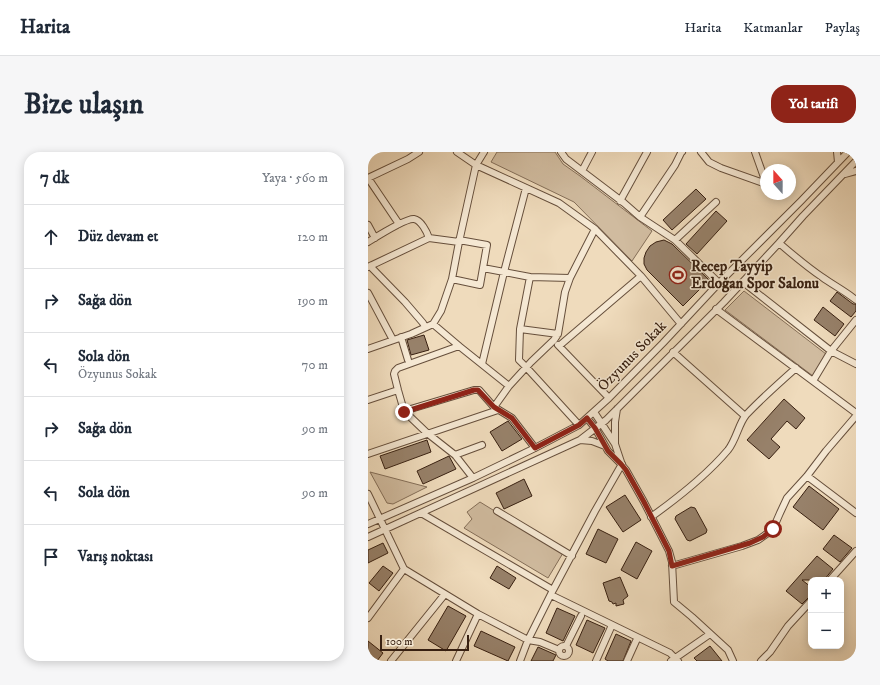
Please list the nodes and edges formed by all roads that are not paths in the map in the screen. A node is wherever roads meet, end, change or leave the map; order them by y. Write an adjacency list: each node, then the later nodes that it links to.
1 (419, 152): 19 (street)
2 (457, 152): 14 (street, Özyunus Sokak)
3 (484, 152): 14 (street)
4 (561, 152): 16 (street)
5 (592, 152): 16 (street)
6 (647, 152): 22 (street)
7 (681, 152): 24 (street)
8 (701, 152): 20 (street)
9 (755, 152): 15 (street)
10 (837, 152): 13 (street)
11 (848, 152): 13 (street)
12 (856, 161): 18 (street)
13 (838, 162): 42 (street)
14 (476, 165): 21 (street, Özyunus Sokak); 31 (street)
15 (760, 166)
16 (582, 171): 22 (street)
17 (856, 171): 18 (street)
18 (843, 174): 33 (street)
19 (368, 178): 25 (street)
20 (760, 181)
21 (526, 188): 27 (street, Özyunus Sokak); 36 (street)
22 (620, 201): 24 (street)
23 (716, 202): 30 (street)
24 (640, 218): 30 (street)
25 (399, 224): 28 (street); 29 (street)
26 (368, 225): 28 (street)
27 (595, 229): 38 (street, Özyunus Sokak); 39 (street)
28 (375, 238): 32 (street)
29 (429, 238): 31 (street); 34 (street)
30 (675, 240): 42 (street)
31 (459, 241): 35 (street); 40 (street)
32 (368, 242)
33 (779, 243): 41 (street); 44 (street)
34 (369, 267): 49 (street)
35 (483, 268): 36 (street); 40 (street)
36 (504, 272): 37 (street); 61 (street)
37 (530, 276): 39 (street); 50 (street)
38 (642, 276): 48 (street, Özyunus Sokak); 56 (street)
39 (570, 278): 51 (street)
40 (452, 279): 47 (street)
41 (743, 282): 45 (street); 58 (street)
42 (719, 283): 48 (street)
43 (368, 293): 53 (street)
44 (856, 300)
45 (716, 310): 59 (street); 64 (street)
46 (856, 320): 58 (street)
47 (433, 324): 49 (street); 55 (street)
48 (681, 324): 68 (street, Özyunus Sokak)
49 (425, 327): 52 (street)
50 (520, 329): 51 (street); 63 (street)
51 (558, 334): 54 (street)
52 (401, 337): 53 (street); 60 (street)
53 (393, 340): 57 (street)
54 (554, 340): 56 (street); 63 (street)
55 (459, 346): 61 (street); 67 (street)
56 (559, 346): 68 (street)
57 (368, 349)
58 (831, 351): 62 (street); 65 (street)
59 (673, 352): 71 (street); 75 (street)
60 (408, 360)
61 (482, 364): 66 (street)
62 (856, 364)
63 (526, 367): 66 (street); 79 (street)
64 (796, 368): 65 (street); 75 (street)
65 (813, 381): 74 (street)
66 (509, 386): 70 (street)
67 (398, 390): 69 (street); 72 (street)
68 (609, 398): 73 (street, Özyunus Sokak)
69 (368, 400)
70 (496, 408): 72 (street); 81 (street); 86 (street)
71 (617, 409): 78 (street); 83 (street)
72 (404, 412): 81 (street)
73 (594, 412): 77 (street, Özyunus Sokak); 78 (street)
74 (856, 413)
75 (745, 416): 96 (street)
76 (856, 416): 90 (street)
77 (587, 418): 79 (street, Özyunus Sokak); 80 (street)
78 (601, 423): 80 (street); 83 (street)
79 (579, 425): 86 (street, Özyunus Sokak)
80 (595, 428): 82 (street); 85 (street)
81 (427, 434): 87 (street); 88 (street)
82 (580, 440): 85 (street); 94 (street)
83 (616, 444): 89 (street)
84 (482, 445): 88 (street)
85 (605, 446): 89 (street)
86 (535, 448): 91 (street, Özyunus Sokak)
87 (368, 454)
88 (455, 455): 91 (street)
89 (621, 464): 96 (street); 102 (street)
90 (807, 476): 95 (street); 103 (street)
91 (473, 478): 97 (street, Özyunus Sokak)
92 (368, 494): 97 (street)
93 (496, 511): 102 (street)
94 (421, 513): 99 (street); 106 (street)
95 (856, 513)
96 (652, 517): 103 (street)
97 (380, 518): 98 (street, Özyunus Sokak); 99 (street)
98 (368, 524)
99 (386, 529): 100 (street); 104 (street)
100 (368, 537)
101 (856, 551): 105 (street)
102 (572, 556): 106 (street)
103 (672, 566): 113 (street)
104 (404, 569): 107 (street); 111 (street)
105 (833, 577)
106 (552, 593): 112 (street); 114 (street)
107 (444, 594): 109 (street); 118 (street)
108 (808, 604): 124 (street)
109 (478, 614): 114 (street); 119 (street)
110 (581, 616): 116 (street)
111 (368, 618)
112 (612, 625): 117 (street); 121 (street)
113 (710, 634): 117 (street); 123 (street)
114 (528, 640): 116 (street); 120 (street)
115 (636, 641): 122 (street)
116 (560, 655)
117 (675, 660)
118 (391, 661)
119 (456, 661)
120 (520, 661)
121 (596, 661)
122 (627, 661)
123 (733, 661)
124 (761, 661)

